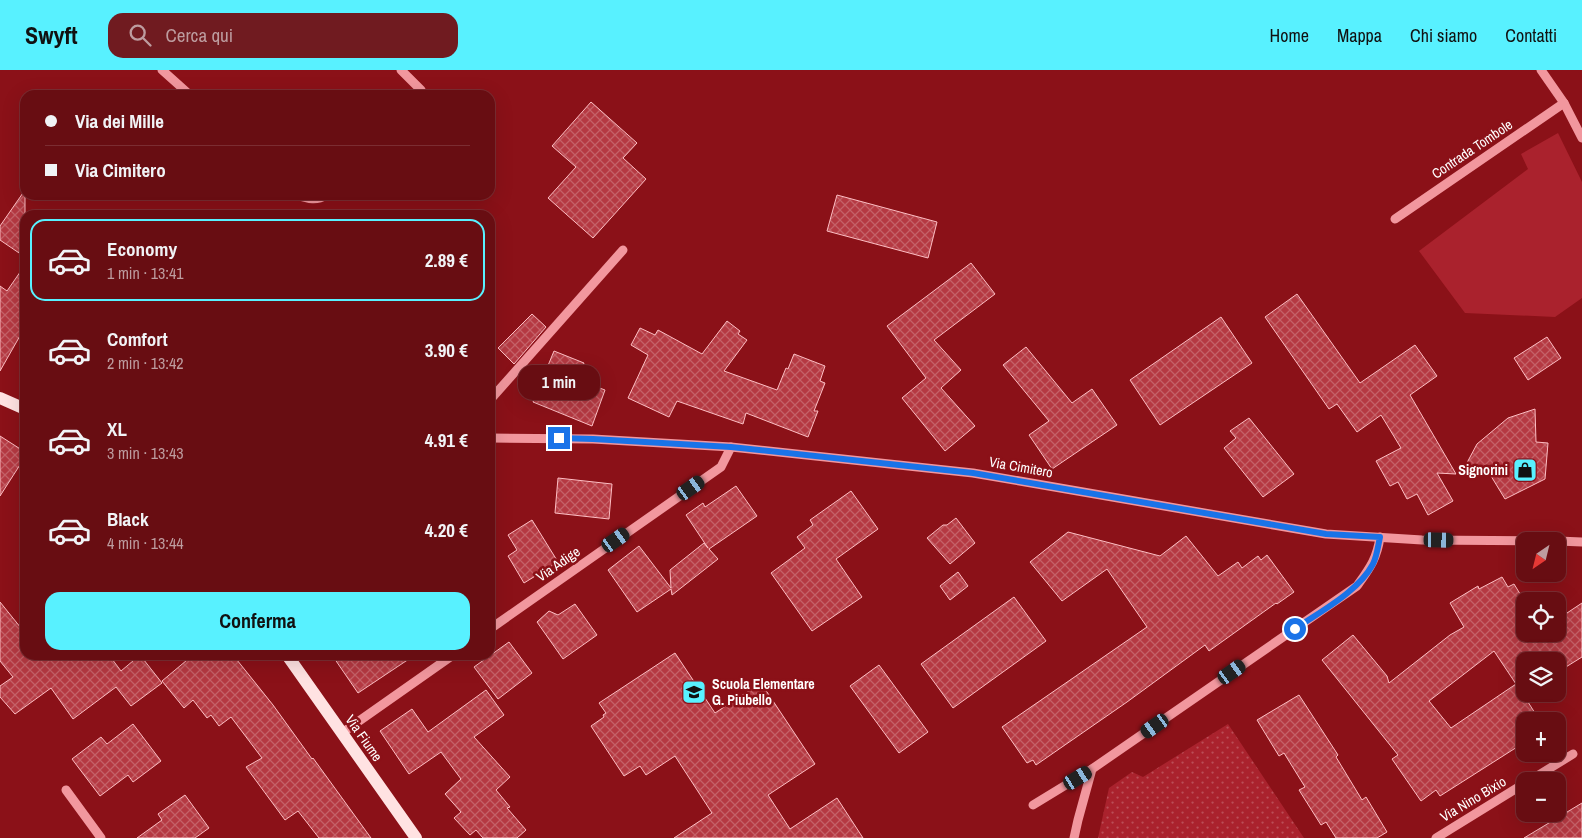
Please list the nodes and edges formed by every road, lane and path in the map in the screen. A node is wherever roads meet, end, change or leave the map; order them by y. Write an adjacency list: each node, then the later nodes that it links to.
1 (162, 70): 4 (street)
2 (400, 70): 5 (street)
3 (1541, 70): 6 (street)
4 (184, 90)
5 (421, 90)
6 (1564, 103): 7 (street); 8 (street, Contrada Tombole)
7 (1582, 138)
8 (1395, 219)
9 (623, 250): 10 (street)
10 (495, 394)
11 (0, 398): 12 (main road)
12 (20, 407)
13 (495, 438): 14 (street, Via Cimitero)
14 (731, 447): 15 (street, Via Cimitero); 19 (street, Via Adige)
15 (1380, 537): 16 (street, Via Cimitero); 24 (street)
16 (1516, 541)
17 (1566, 541): 18 (street)
18 (1582, 542)
19 (495, 625)
20 (290, 660): 22 (main road, Via Fiume)
21 (446, 660): 22 (street)
22 (342, 734): 30 (main road, Via Fiume)
23 (1573, 754): 25 (street, Via Nino Bixio)
24 (1092, 769): 28 (street); 31 (street)
25 (1543, 772)
26 (1516, 789): 32 (street, Via Nino Bixio)
27 (66, 790): 29 (street)
28 (1033, 805)
29 (101, 838)
30 (416, 838)
31 (1074, 838)
32 (1436, 838)

